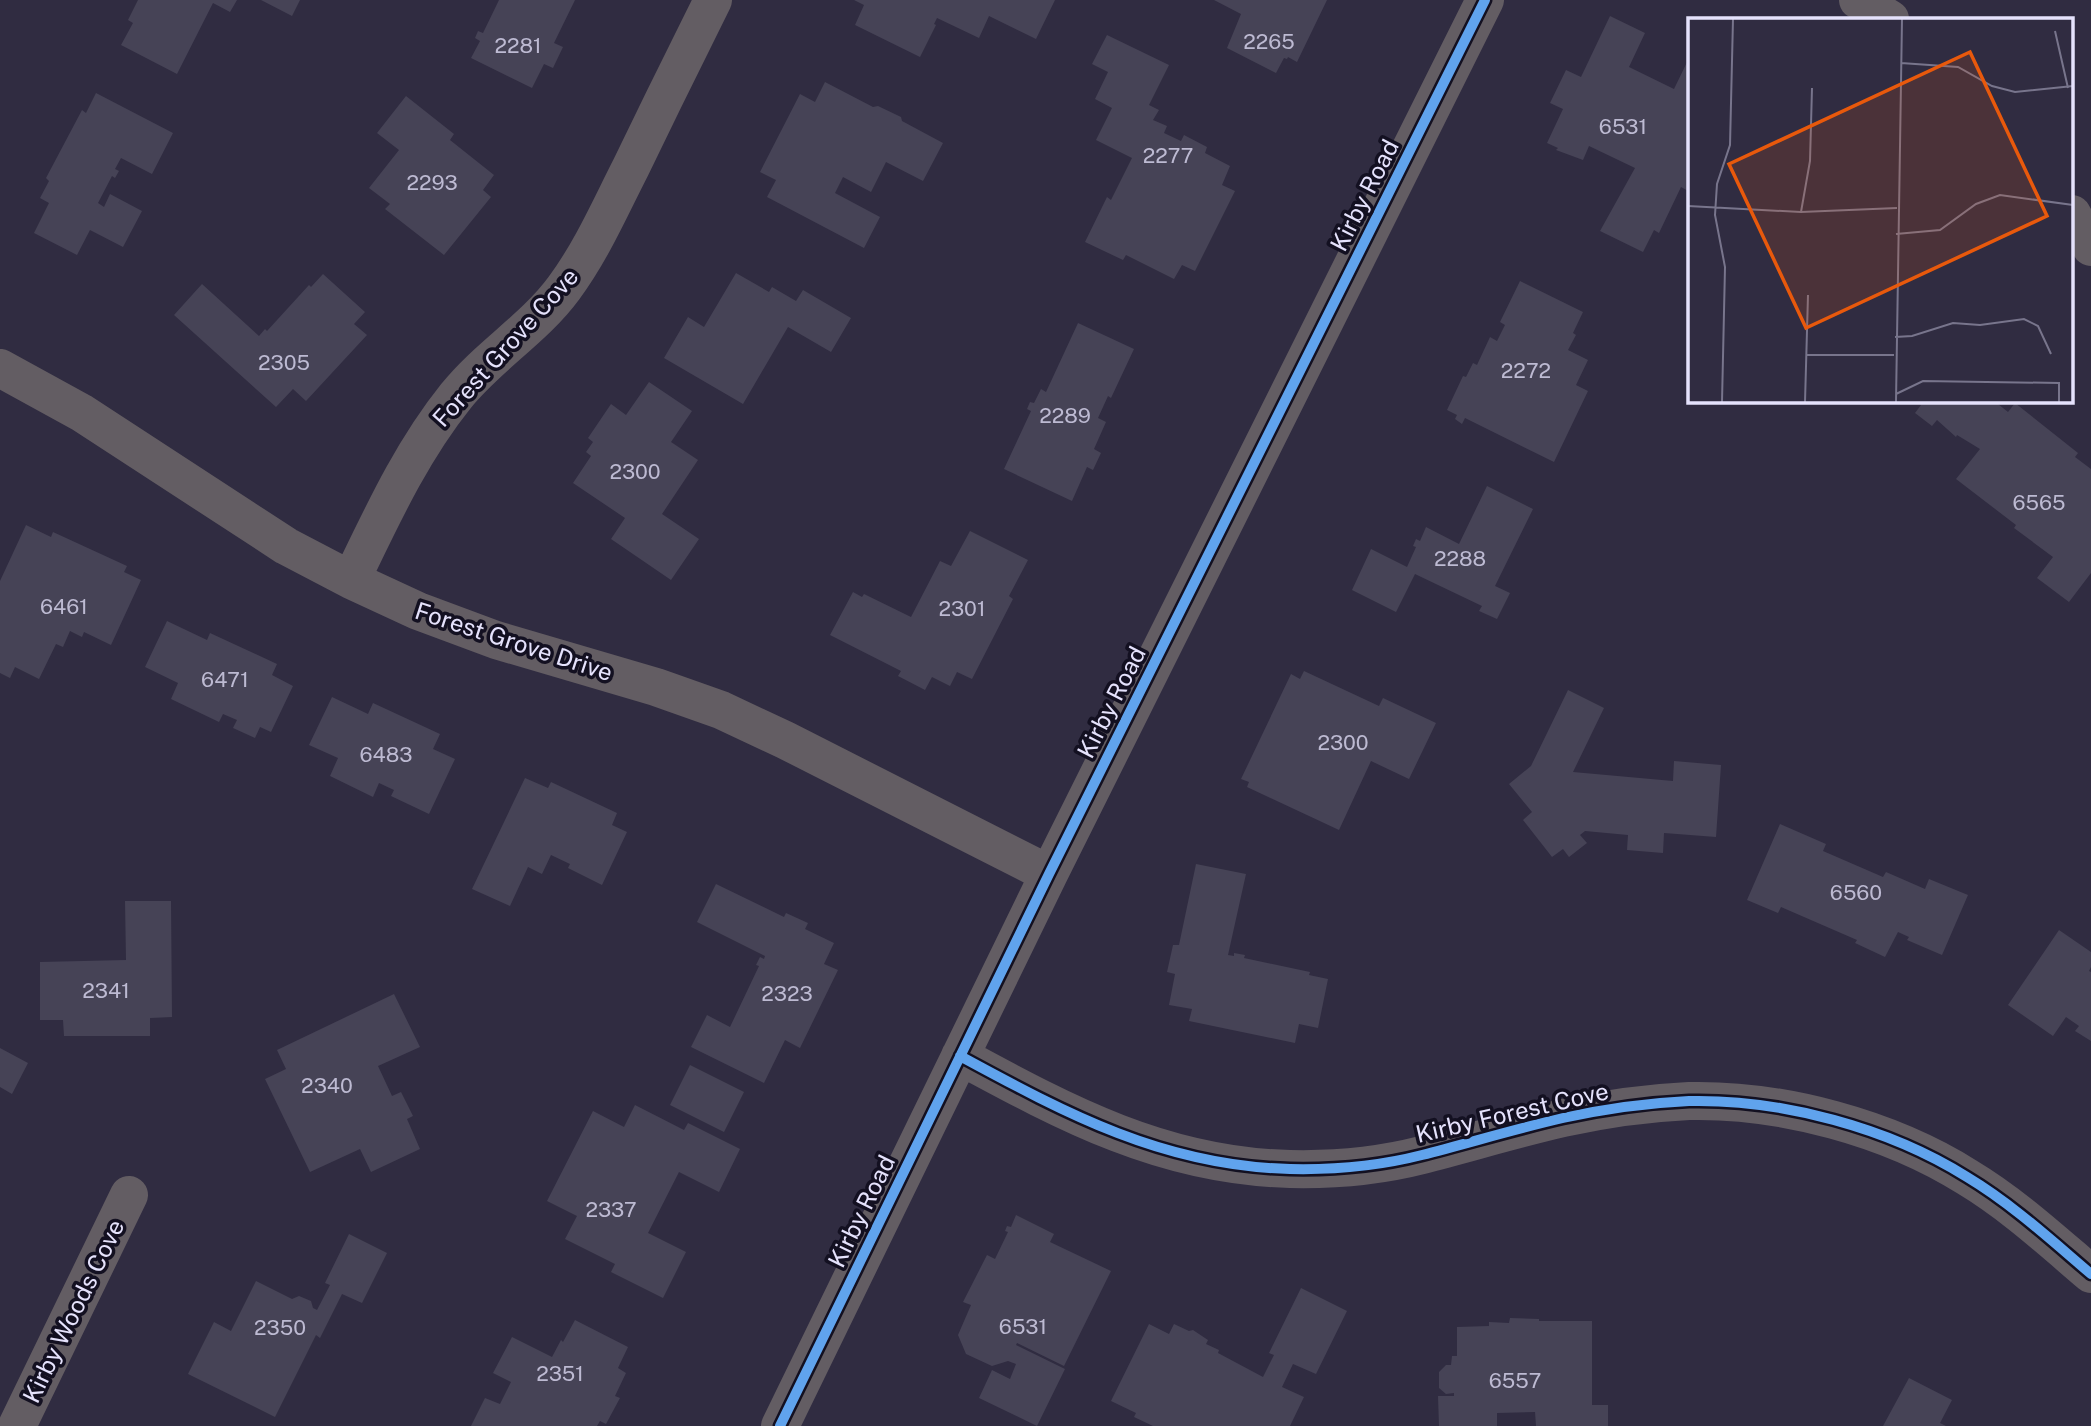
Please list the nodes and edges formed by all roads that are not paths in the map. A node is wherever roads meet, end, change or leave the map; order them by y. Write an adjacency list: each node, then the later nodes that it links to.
1 (713, 0): 8 (street, Forest Grove Cove)
2 (1485, 0): 9 (street, Kirby Road)
3 (1858, 0): 4 (street)
4 (1888, 18)
5 (2074, 217): 6 (street)
6 (2091, 247)
7 (0, 368): 8 (street, Forest Grove Drive)
8 (351, 580): 9 (street, Forest Grove Drive)
9 (1049, 874): 10 (street, Kirby Road)
10 (960, 1056): 12 (street, Kirby Forest Cove); 14 (street, Kirby Road)
11 (129, 1195): 13 (street, Kirby Woods Cove)
12 (2091, 1274)
13 (17, 1426)
14 (780, 1426)

